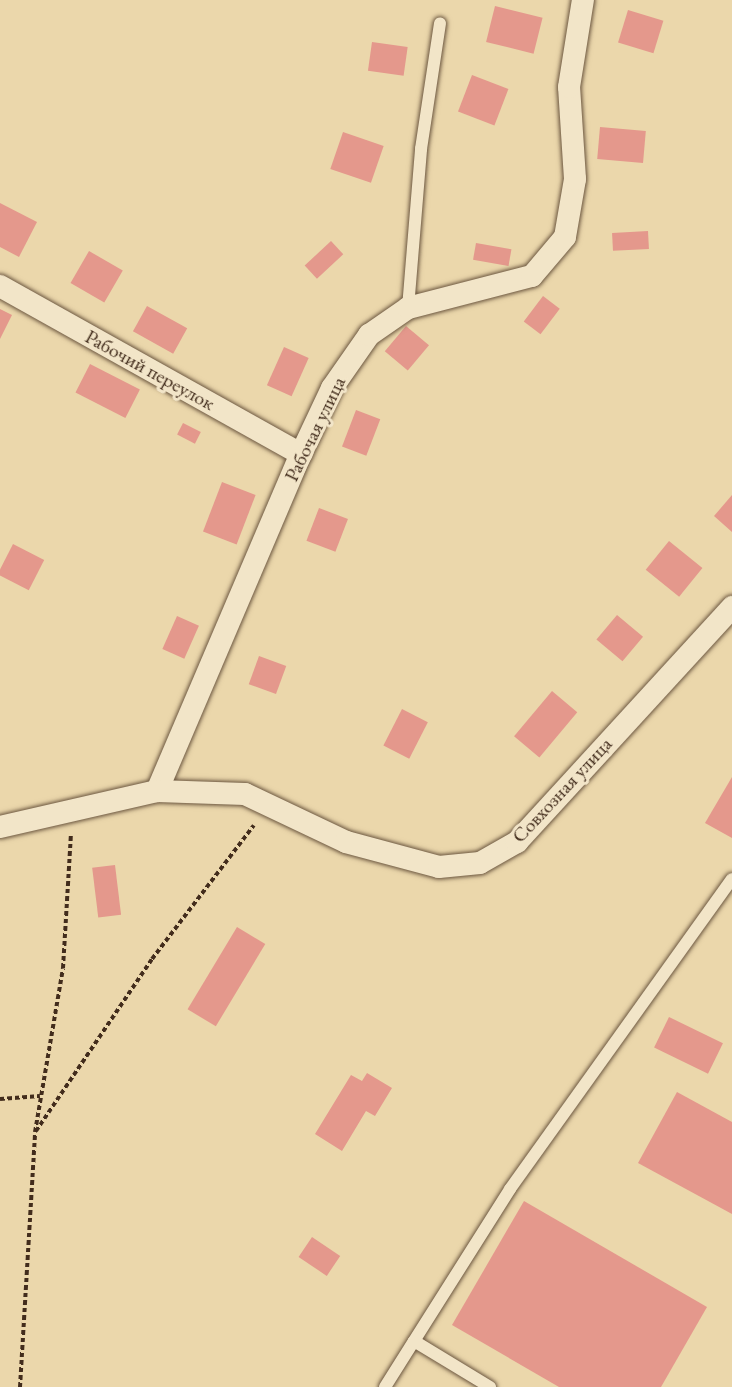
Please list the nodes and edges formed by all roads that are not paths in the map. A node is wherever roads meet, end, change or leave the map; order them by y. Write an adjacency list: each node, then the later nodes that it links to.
1 (583, 0): 4 (street, Рабочая улица)
2 (440, 23): 4 (lane)
3 (0, 286): 5 (street, Рабочий переулок)
4 (408, 308): 5 (street, Рабочая улица)
5 (301, 454): 7 (street, Рабочая улица)
6 (732, 607): 7 (street, Совхозная улица)
7 (157, 791): 8 (street, Совхозная улица)
8 (0, 827)
9 (732, 879): 10 (lane)
10 (414, 1341): 11 (lane); 12 (lane)
11 (385, 1387)
12 (490, 1387)

